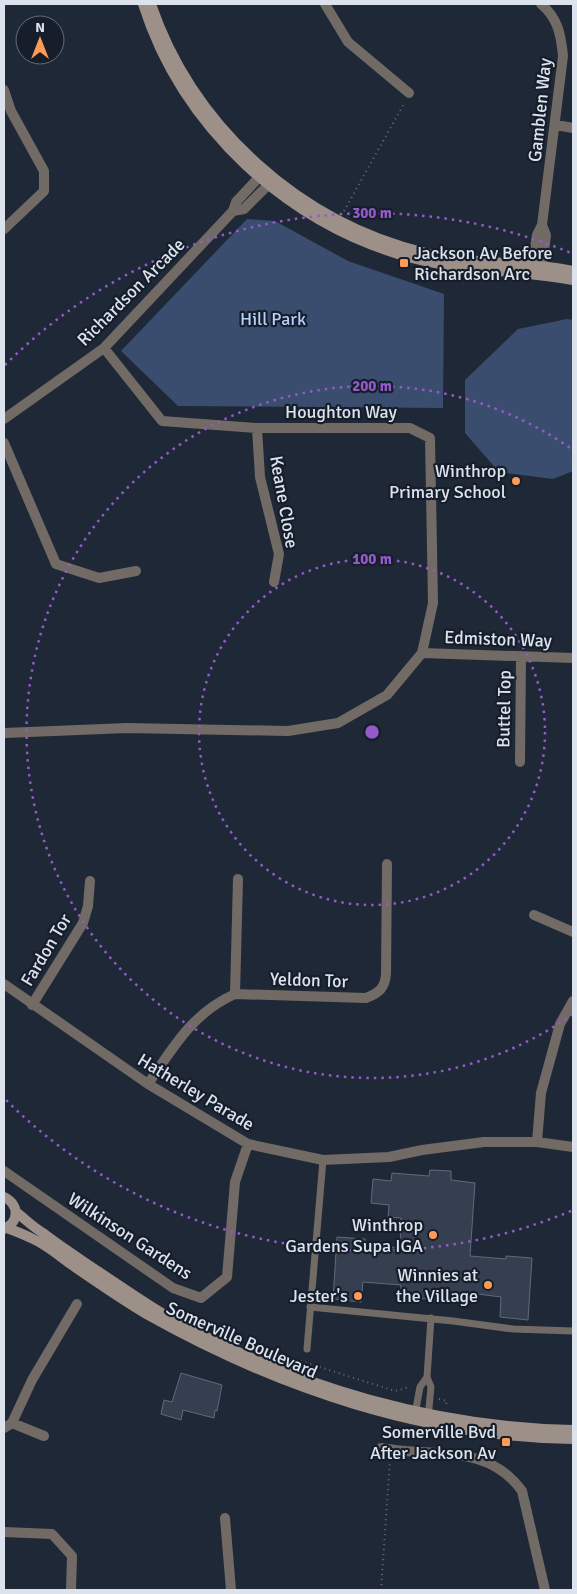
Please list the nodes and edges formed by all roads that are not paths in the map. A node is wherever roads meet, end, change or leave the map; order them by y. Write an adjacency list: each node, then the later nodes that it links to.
1 (143, 4): 9 (main road)
2 (151, 4): 9 (main road)
3 (325, 4): 6 (street)
4 (541, 4): 7 (street, Gamblen Way)
5 (4, 90): 12 (street)
6 (409, 93)
7 (556, 126): 8 (street); 13 (street, Gamblen Way)
8 (573, 128)
9 (262, 174): 10 (main road); 11 (street, Richardson Arcade)
10 (271, 182): 11 (street); 13 (main road); 13 (main road)
11 (234, 211): 16 (street, Richardson Arcade)
12 (4, 229)
13 (537, 270): 14 (main road); 15 (main road)
14 (573, 271)
15 (573, 280)
16 (104, 348): 17 (street, Richardson Arcade); 18 (street, Houghton Way)
17 (4, 419)
18 (258, 428): 21 (street, Keane Close); 22 (street, Houghton Way)
19 (4, 443): 20 (street)
20 (136, 571)
21 (274, 582)
22 (422, 653): 23 (street, Edmiston Way); 25 (street, Houghton Way)
23 (521, 656): 24 (street, Edmiston Way); 26 (street, Buttel Top)
24 (573, 658)
25 (4, 733)
26 (520, 762)
27 (387, 864): 33 (street, Yeldon Tor)
28 (238, 879): 33 (street)
29 (90, 881): 35 (street, Fardon Tor)
30 (534, 916): 31 (street)
31 (573, 932)
32 (4, 984): 35 (street, Hatherley Parade)
33 (235, 994): 36 (street)
34 (573, 1001): 37 (street)
35 (32, 1005): 36 (street, Hatherley Parade)
36 (148, 1084): 38 (street, Hatherley Parade)
37 (537, 1142): 39 (street, Hatherley Parade); 40 (street, Hatherley Parade)
38 (248, 1144): 40 (street, Hatherley Parade); 41 (street, Wilkinson Gardens)
39 (573, 1147)
40 (323, 1160): 46 (lane)
41 (4, 1171)
42 (4, 1197): 43 (main road, Somerville Boulevard)
43 (16, 1212): 44 (main road); 51 (main road, Somerville Boulevard)
44 (5, 1228): 51 (main road, Somerville Boulevard)
45 (77, 1304): 53 (street)
46 (310, 1307): 47 (lane); 49 (lane)
47 (431, 1318): 48 (lane); 50 (lane)
48 (573, 1331)
49 (307, 1349)
50 (427, 1377): 51 (lane); 52 (lane)
51 (415, 1416): 52 (main road, Somerville Boulevard)
52 (428, 1418): 54 (main road, Somerville Boulevard); 56 (main road, Somerville Boulevard)
53 (8, 1426): 55 (street)
54 (573, 1430)
55 (44, 1436)
56 (573, 1439)
57 (386, 1449): 62 (street)
58 (225, 1518): 61 (street)
59 (4, 1532): 60 (street)
60 (71, 1590)
61 (231, 1590)
62 (545, 1590)

